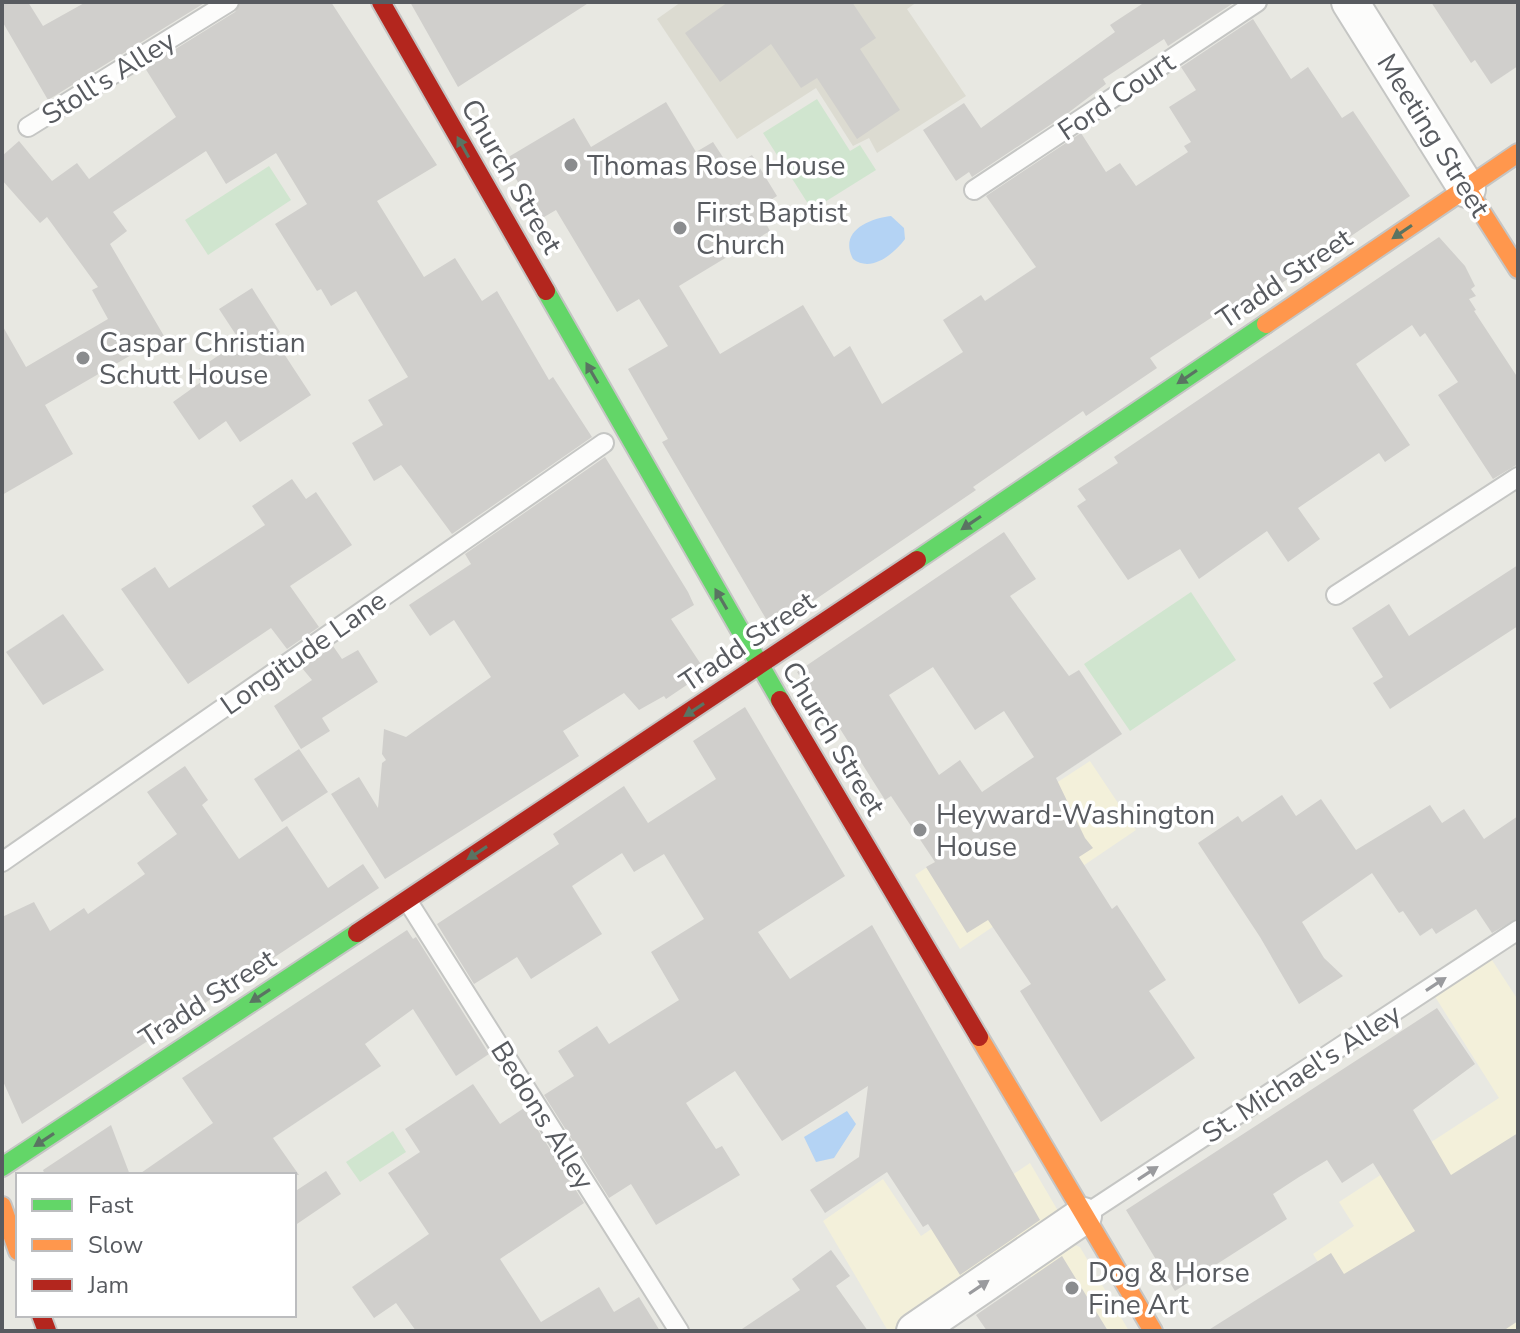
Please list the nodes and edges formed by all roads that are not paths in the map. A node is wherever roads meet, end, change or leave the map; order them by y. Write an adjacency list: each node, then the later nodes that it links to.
1 (229, 2): 5 (lane, Stoll's Alley)
2 (381, 2): 13 (street, Church Street, one-way to 2)
3 (1257, 2): 8 (lane, Ford Court)
4 (1350, 2): 7 (street, Meeting Street)
5 (28, 127)
6 (1518, 153): 7 (street, Tradd Street)
7 (1467, 189): 9 (street, Meeting Street); 13 (street, Tradd Street, one-way to 13)
8 (974, 190)
9 (1518, 269)
10 (604, 443): 14 (lane, Longitude Lane)
11 (1518, 477): 12 (lane)
12 (1336, 595)
13 (760, 667): 15 (street, Tradd Street, one-way to 15); 19 (street, Church Street)
14 (2, 862)
15 (407, 900): 17 (street, Tradd Street, one-way to 17); 21 (lane, Bedons Alley)
16 (1518, 930): 19 (lane, St. Michael's Alley, one-way to 16)
17 (2, 1167)
18 (2, 1206): 20 (street)
19 (1083, 1216): 22 (street, one-way to 19); 23 (street, Church Street)
20 (16, 1245)
21 (679, 1331)
22 (915, 1331)
23 (1153, 1331)

